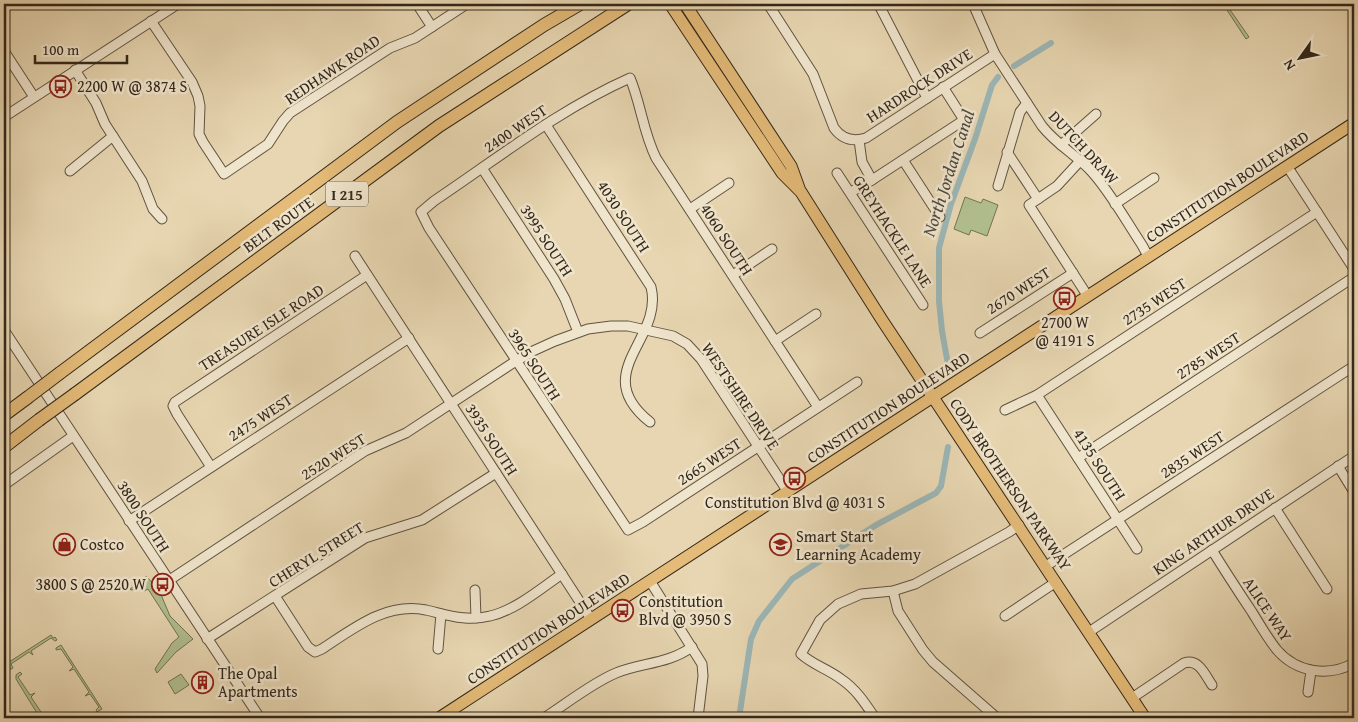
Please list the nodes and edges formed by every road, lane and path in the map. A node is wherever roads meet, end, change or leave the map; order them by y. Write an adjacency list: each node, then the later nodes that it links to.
1 (178, 4): 11 (street)
2 (417, 4): 12 (street)
3 (467, 4): 12 (street, REDHAWK ROAD)
4 (580, 4): 73 (highway, BELT ROUTE / I 215, bridge)
5 (628, 4): 76 (highway, BELT ROUTE / I 215, bridge)
6 (685, 4): 39 (main road, CODY BROTHERSON PARKWAY)
7 (768, 4): 26 (street, HARDROCK DRIVE)
8 (972, 4): 14 (street, DUTCH DRAW)
9 (672, 6): 39 (main road, CODY BROTHERSON PARKWAY)
10 (880, 7): 19 (street)
11 (151, 21): 12 (street, REDHAWK ROAD); 15 (street)
12 (432, 27)
13 (4, 51): 18 (street)
14 (996, 54): 17 (street, HARDROCK DRIVE); 20 (street, DUTCH DRAW)
15 (75, 70): 18 (street); 25 (street)
16 (630, 78): 24 (street, 2400 WEST); 43 (street, 4060 SOUTH)
17 (944, 87): 19 (street, HARDROCK DRIVE); 29 (street)
18 (34, 97): 22 (street)
19 (927, 98): 26 (street, HARDROCK DRIVE)
20 (1027, 103): 27 (street, DUTCH DRAW); 28 (street)
21 (1096, 114): 27 (street)
22 (4, 117)
23 (1354, 123): 31 (main road, CONSTITUTION BOULEVARD)
24 (546, 125): 32 (street, 2400 WEST); 59 (street, 4030 SOUTH)
25 (113, 136): 33 (street); 47 (street)
26 (859, 140): 36 (street, HARDROCK DRIVE)
27 (1061, 145): 30 (street, DUTCH DRAW)
28 (1007, 152): 38 (street); 41 (street)
29 (903, 160): 36 (street); 46 (street)
30 (1080, 161): 41 (street); 42 (street, DUTCH DRAW)
31 (1287, 166): 45 (street); 50 (main road, CONSTITUTION BOULEVARD)
32 (482, 168): 44 (street, 2400 WEST); 61 (street, 3995 SOUTH)
33 (70, 170)
34 (837, 173): 40 (street, GREYHACKLE LANE)
35 (1154, 178): 42 (street)
36 (872, 180): 40 (street)
37 (729, 183): 43 (street)
38 (998, 186)
39 (801, 192): 69 (main road, CODY BROTHERSON PARKWAY)
40 (850, 192): 57 (street, GREYHACKLE LANE)
41 (1038, 199): 52 (street)
42 (1115, 204): 50 (street, DUTCH DRAW)
43 (690, 209): 54 (street, 4060 SOUTH)
44 (421, 212): 65 (street, 3965 SOUTH)
45 (1317, 212): 51 (street); 68 (street, 2735 WEST)
46 (940, 217)
47 (162, 219)
48 (772, 249): 54 (street)
49 (355, 256): 53 (street, 3935 SOUTH)
50 (1148, 256): 56 (main road, CONSTITUTION BOULEVARD)
51 (1354, 269)
52 (1072, 273): 56 (street); 62 (street, 2670 WEST)
53 (367, 275): 63 (street, 3935 SOUTH); 81 (street, TREASURE ISLE ROAD)
54 (733, 275): 64 (street, 4060 SOUTH)
55 (1354, 277): 79 (street, 2785 WEST)
56 (1087, 295): 69 (main road, CONSTITUTION BOULEVARD)
57 (924, 305)
58 (816, 314): 64 (street)
59 (644, 329): 61 (street, WESTSHIRE DRIVE); 74 (street, 4030 SOUTH); 77 (street, WESTSHIRE DRIVE)
60 (4, 330): 75 (street, 3800 SOUTH)
61 (578, 332): 65 (street, WESTSHIRE DRIVE)
62 (980, 334)
63 (408, 338): 70 (street, 3935 SOUTH); 81 (street, 2475 WEST)
64 (775, 341): 71 (street, 4060 SOUTH)
65 (516, 361): 70 (street, 2520 WEST); 90 (street, 3965 SOUTH)
66 (1354, 366): 87 (street, 2835 WEST)
67 (857, 382): 71 (street, 2665 WEST)
68 (1037, 395): 72 (street, 2735 WEST); 79 (street, 4135 SOUTH)
69 (934, 398): 84 (main road, CONSTITUTION BOULEVARD); 89 (main road, CODY BROTHERSON PARKWAY)
70 (451, 404): 82 (street, 3935 SOUTH); 95 (street, 2520 WEST)
71 (818, 407): 77 (street, 2665 WEST)
72 (1005, 410)
73 (4, 415)
74 (650, 422)
75 (73, 436): 83 (street); 88 (street, 3800 SOUTH)
76 (4, 447)
77 (758, 447): 84 (street, WESTSHIRE DRIVE); 90 (street, 2665 WEST)
78 (1354, 456): 80 (street, KING ARTHUR DRIVE)
79 (1078, 458): 87 (street, 4135 SOUTH)
80 (1338, 466): 85 (street); 86 (street, KING ARTHUR DRIVE)
81 (211, 467): 88 (street, 2475 WEST)
82 (496, 473): 94 (street, 3935 SOUTH); 101 (street, CHERYL STREET)
83 (4, 485)
84 (788, 492): 96 (main road, CONSTITUTION BOULEVARD)
85 (1354, 492)
86 (1274, 508): 92 (street, KING ARTHUR DRIVE); 98 (street)
87 (1118, 520): 91 (street, 4135 SOUTH); 93 (street, 2835 WEST)
88 (128, 521): 95 (street, 3800 SOUTH)
89 (1019, 525): 93 (main road, CODY BROTHERSON PARKWAY); 100 (street)
90 (628, 530)
91 (1138, 549)
92 (1212, 550): 106 (street, KING ARTHUR DRIVE); 111 (street, ALICE WAY)
93 (1046, 566): 97 (main road, CODY BROTHERSON PARKWAY)
94 (562, 574): 104 (street); 105 (street, 3935 SOUTH)
95 (168, 581): 107 (street, 3800 SOUTH)
96 (650, 582): 105 (main road, CONSTITUTION BOULEVARD); 108 (street)
97 (1056, 582): 103 (street); 106 (main road, CODY BROTHERSON PARKWAY)
98 (1327, 589)
99 (474, 590): 104 (street)
100 (893, 591): 119 (street); 120 (street)
101 (275, 596): 102 (street); 107 (street, CHERYL STREET)
102 (441, 614): 104 (street); 109 (street)
103 (1005, 616)
104 (476, 618)
105 (591, 619): 116 (main road, CONSTITUTION BOULEVARD)
106 (1088, 632): 114 (main road, CODY BROTHERSON PARKWAY)
107 (206, 639): 115 (street, 3800 SOUTH)
108 (692, 647): 117 (street); 118 (street)
109 (438, 649)
110 (1354, 663): 111 (street, ALICE WAY)
111 (1311, 670): 113 (street)
112 (1212, 685): 114 (street)
113 (1308, 692)
114 (1132, 698): 121 (main road, CODY BROTHERSON PARKWAY)
115 (260, 718)
116 (439, 718)
117 (544, 718)
118 (698, 718)
119 (875, 718)
120 (997, 718)
121 (1145, 718)

